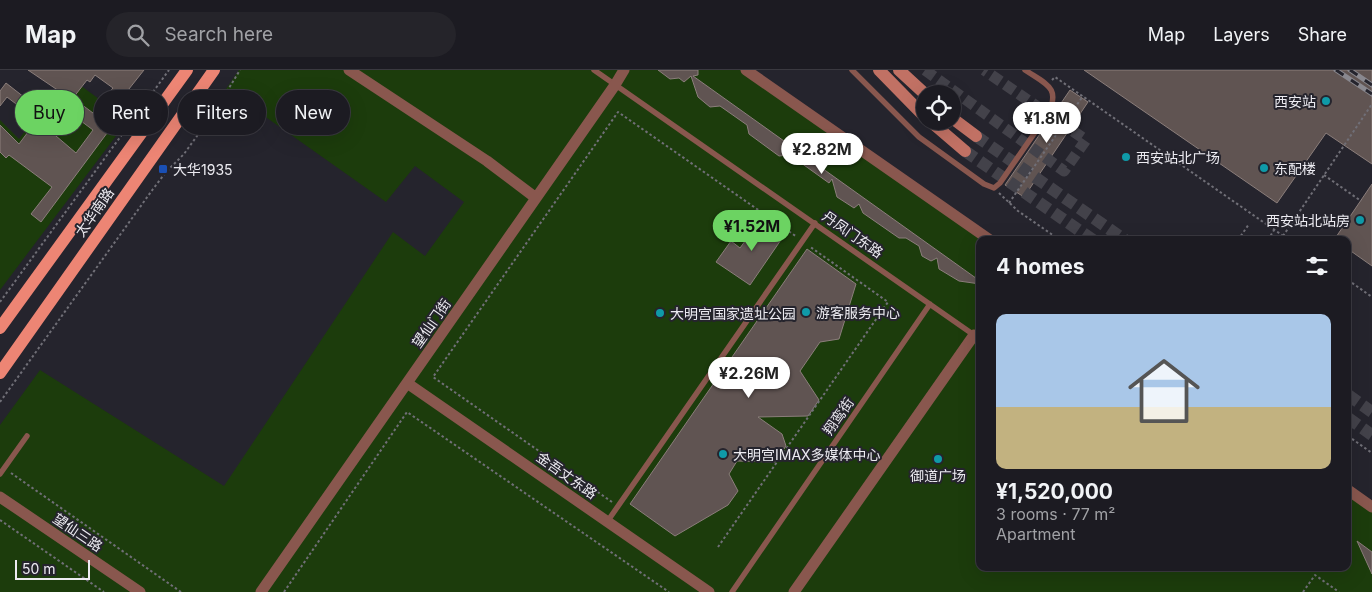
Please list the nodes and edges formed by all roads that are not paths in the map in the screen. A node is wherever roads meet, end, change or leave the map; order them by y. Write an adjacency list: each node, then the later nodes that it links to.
1 (187, 70): 22 (main road, 太华南路)
2 (214, 70): 24 (main road, 太华南路)
3 (349, 70): 18 (street)
4 (594, 70): 11 (lane, 丹凤门东路)
5 (624, 70): 11 (street, 望仙门街)
6 (746, 70): 20 (street)
7 (852, 70): 10 (lane)
8 (879, 70): 13 (main road)
9 (899, 70): 12 (main road)
10 (1025, 70)
11 (615, 85): 18 (street, 望仙门街); 19 (lane, 丹凤门东路)
12 (916, 86)
13 (916, 108)
14 (961, 125): 16 (main road)
15 (940, 130): 17 (main road)
16 (976, 136)
17 (965, 151)
18 (536, 198): 25 (street, 望仙门街)
19 (815, 223): 21 (lane, 丹凤门东路); 31 (lane)
20 (984, 236)
21 (930, 304): 23 (lane, 丹凤门东路); 35 (lane, 翔鸾街)
22 (0, 328)
23 (974, 335): 36 (street)
24 (0, 373)
25 (407, 383): 31 (street, 金吾丈东路); 33 (street, 望仙门街)
26 (27, 436): 27 (lane)
27 (0, 474)
28 (1351, 492): 30 (street)
29 (0, 497): 32 (street, 望仙三路)
30 (1372, 507)
31 (607, 522): 34 (street, 金吾丈东路)
32 (140, 592)
33 (261, 592)
34 (709, 592)
35 (732, 592)
36 (794, 592)

